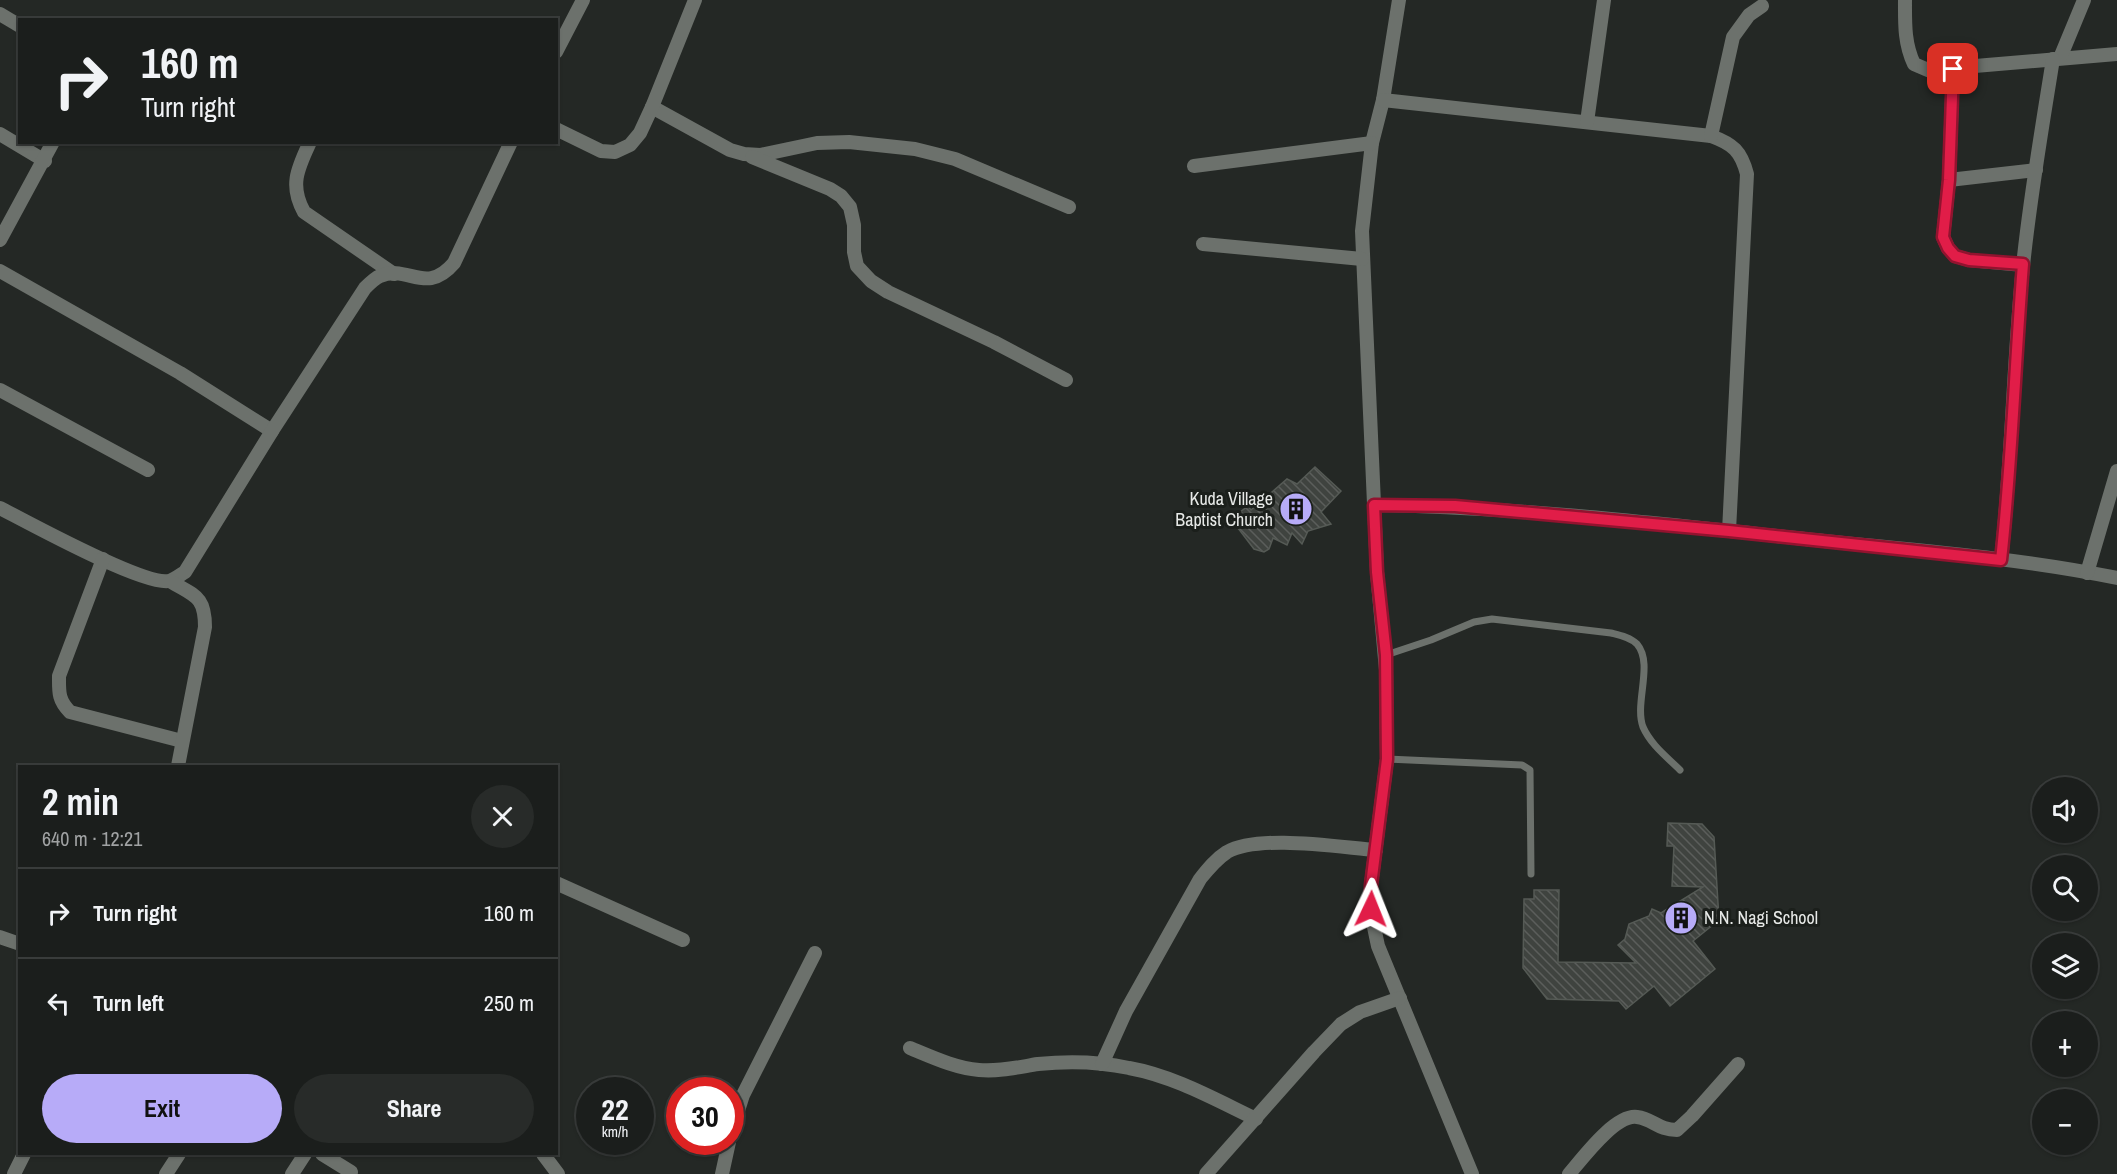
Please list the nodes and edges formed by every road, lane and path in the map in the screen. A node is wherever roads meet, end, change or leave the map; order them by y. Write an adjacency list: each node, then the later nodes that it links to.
1 (584, 0): 10 (street)
2 (695, 0): 15 (street)
3 (1399, 0): 14 (street)
4 (1604, 0): 16 (street)
5 (1905, 0): 13 (street)
6 (2084, 0): 12 (street)
7 (1762, 6): 19 (street)
8 (0, 14): 9 (street)
9 (18, 25)
10 (558, 48)
11 (2117, 54): 12 (street)
12 (2056, 59): 13 (street); 27 (street)
13 (1953, 69): 28 (street)
14 (1383, 100): 16 (street); 20 (street)
15 (652, 107): 17 (street); 24 (street)
16 (1587, 122): 19 (street)
17 (558, 130)
18 (0, 134): 25 (street)
19 (1711, 136): 43 (street)
20 (1372, 143): 26 (street); 32 (street)
21 (52, 144): 25 (street)
22 (309, 144): 35 (street)
23 (510, 144): 35 (street)
24 (744, 154): 29 (street); 36 (street)
25 (45, 161): 30 (street)
26 (1194, 166)
27 (2036, 170): 28 (street); 33 (street)
28 (1949, 180): 33 (street)
29 (1069, 207)
30 (0, 240)
31 (1203, 244): 32 (street)
32 (1362, 259): 41 (street)
33 (2023, 264): 45 (street)
34 (0, 271): 38 (street)
35 (394, 274): 38 (street)
36 (1066, 380)
37 (0, 390): 39 (street)
38 (272, 431): 48 (street)
39 (148, 470)
40 (2117, 471): 46 (street)
41 (1374, 505): 43 (street); 49 (street)
42 (0, 508): 44 (street)
43 (1729, 531): 45 (street)
44 (103, 559): 48 (street); 50 (street)
45 (2001, 560): 46 (street)
46 (2087, 573): 47 (street)
47 (2117, 578)
48 (170, 581): 50 (street)
49 (1386, 655): 51 (street); 53 (lane)
50 (182, 741): 52 (street)
51 (1387, 759): 54 (street); 55 (lane)
52 (178, 765)
53 (1680, 770)
54 (1376, 850): 61 (street); 63 (street)
55 (1531, 874)
56 (558, 884): 58 (street)
57 (0, 937): 59 (street)
58 (683, 940)
59 (18, 943)
60 (815, 954): 65 (street)
61 (1400, 998): 66 (street); 80 (street)
62 (910, 1048): 63 (street)
63 (1102, 1064): 66 (street)
64 (1738, 1064): 81 (street)
65 (744, 1093)
66 (1256, 1119): 79 (street)
67 (24, 1155): 74 (street)
68 (178, 1155): 75 (street)
69 (303, 1155): 76 (street)
70 (324, 1155): 73 (street)
71 (544, 1155): 77 (street)
72 (726, 1155): 78 (street)
73 (351, 1172)
74 (14, 1174)
75 (166, 1174)
76 (292, 1174)
77 (558, 1174)
78 (722, 1174)
79 (1206, 1174)
80 (1472, 1174)
81 (1569, 1174)

